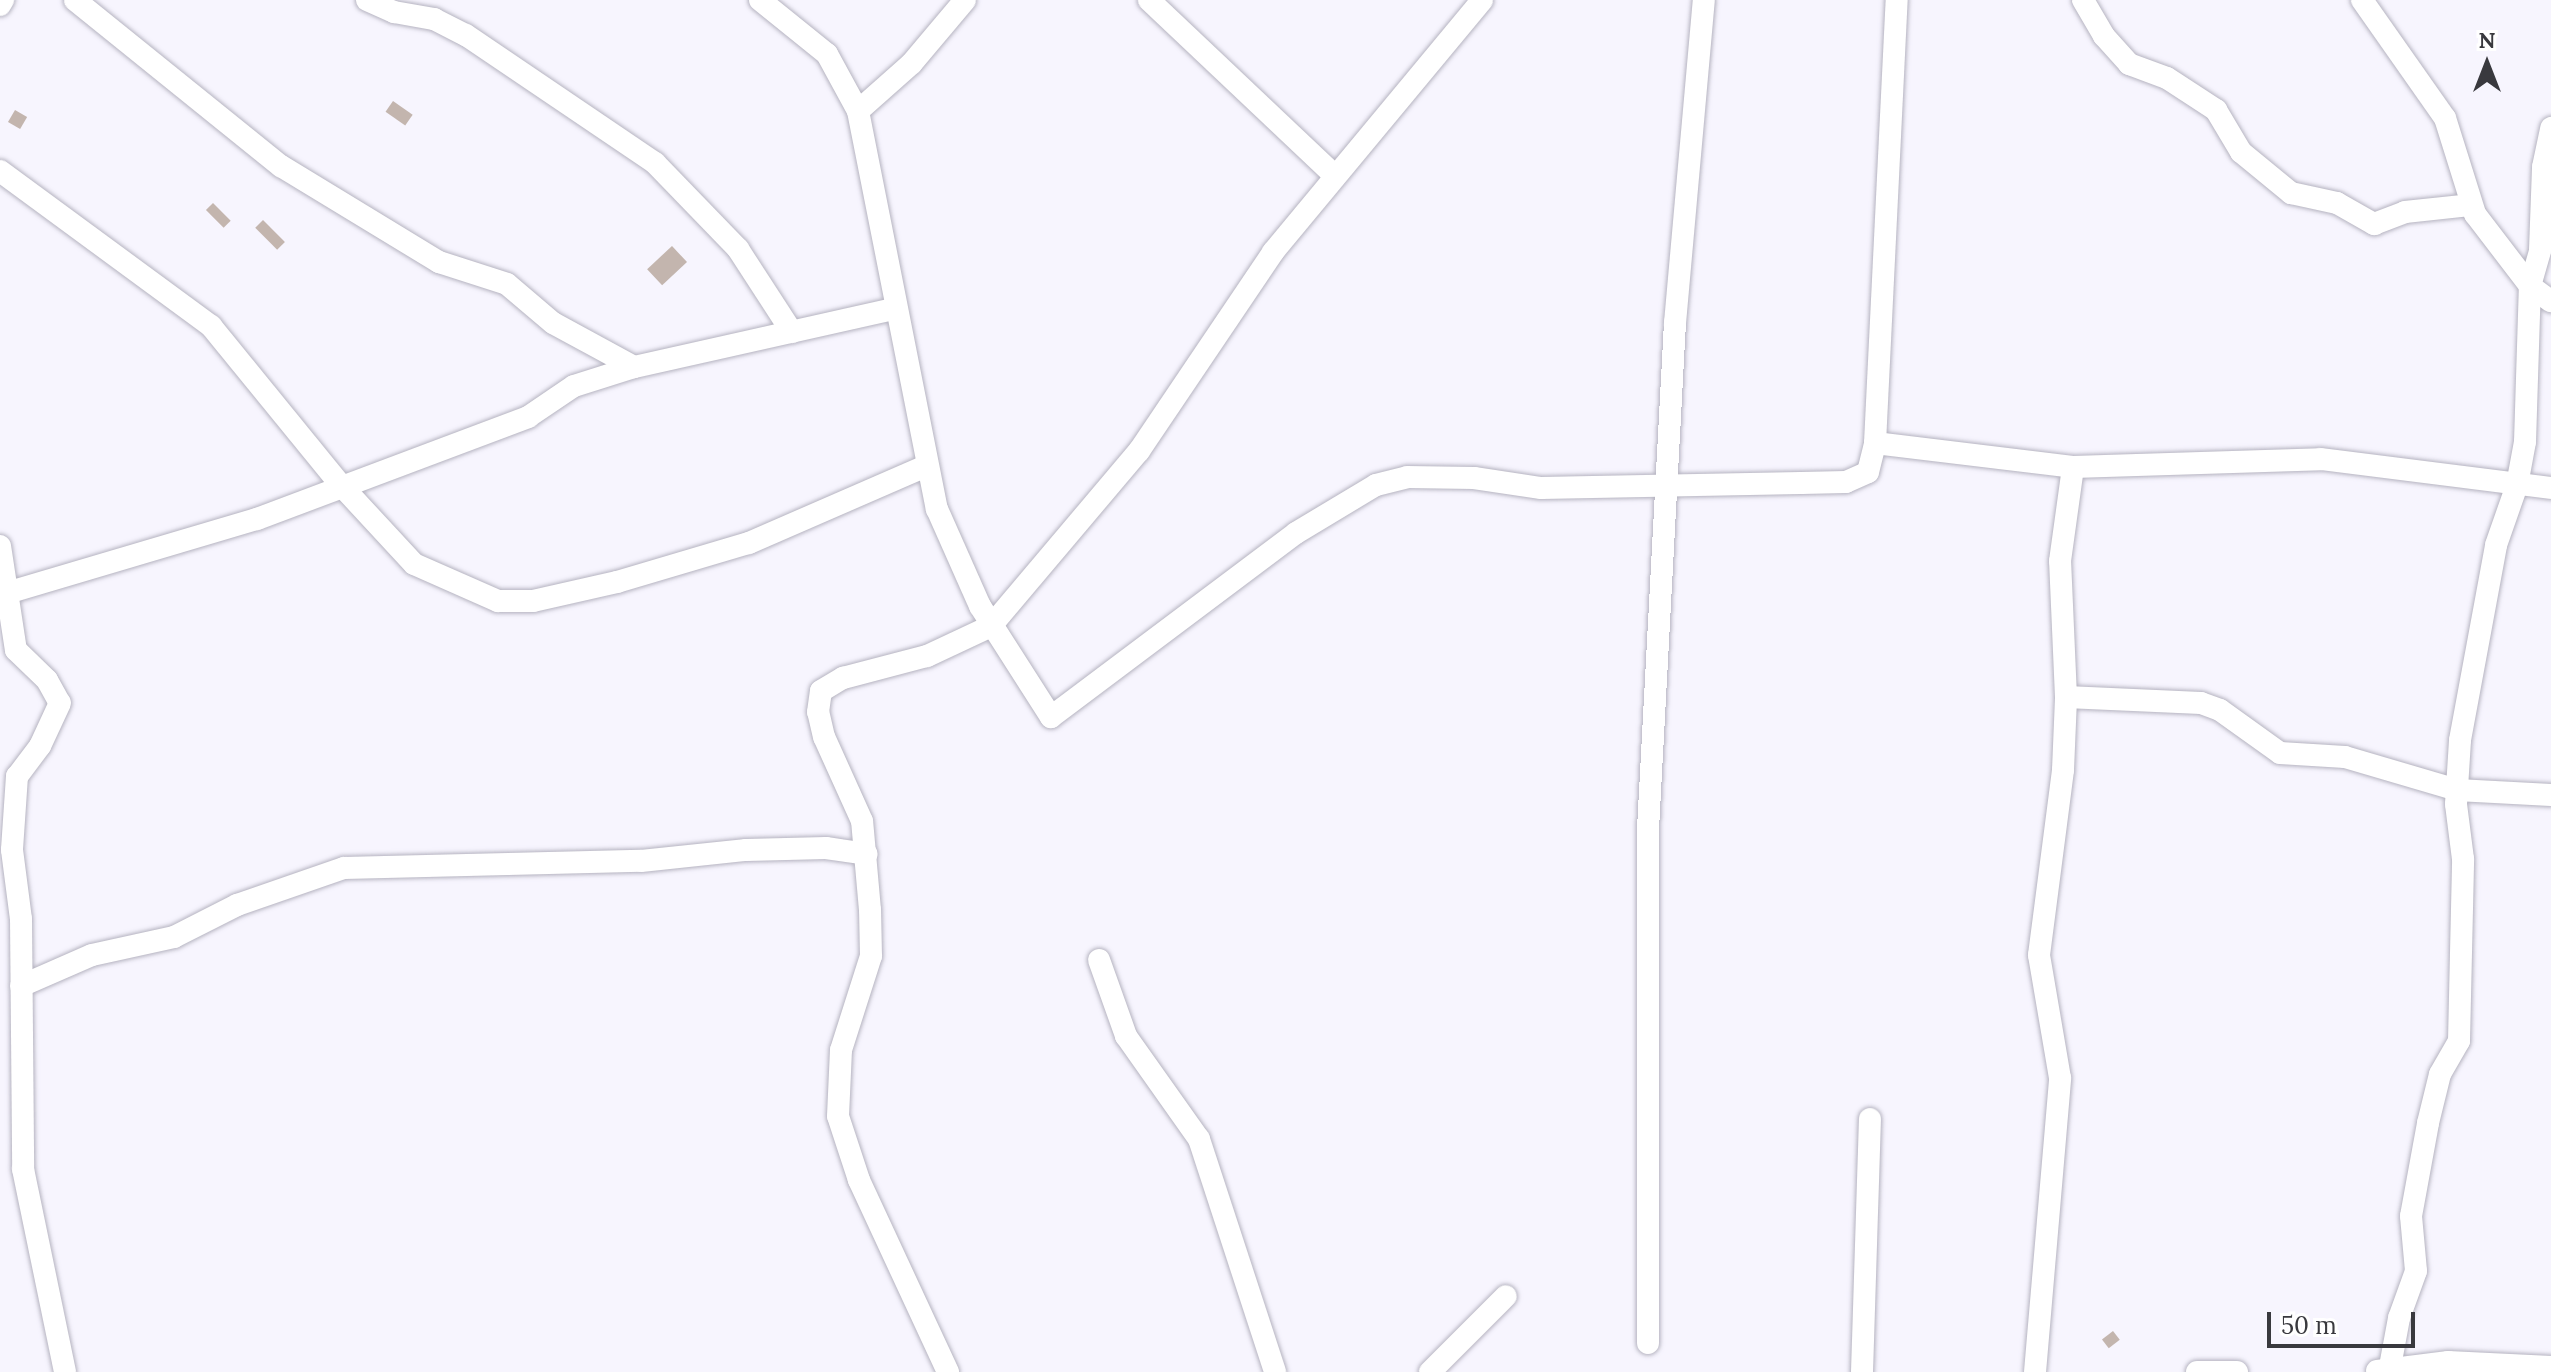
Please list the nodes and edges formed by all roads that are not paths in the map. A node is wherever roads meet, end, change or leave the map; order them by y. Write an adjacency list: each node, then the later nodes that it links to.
1 (3, 0): 12 (street)
2 (75, 0): 23 (street)
3 (367, 0): 13 (street)
4 (760, 0): 14 (street)
5 (965, 0): 14 (street)
6 (1149, 0): 17 (street)
7 (1704, 0): 28 (street)
8 (1897, 0): 24 (street)
9 (2083, 0): 18 (street)
10 (2362, 0): 18 (street)
11 (1474, 3): 17 (street)
12 (0, 5)
13 (440, 10): 22 (street)
14 (858, 111): 21 (street)
15 (2551, 128): 19 (street)
16 (0, 171): 27 (street)
17 (1334, 175): 33 (street)
18 (2470, 205): 19 (street)
19 (2530, 286): 20 (street); 29 (street)
20 (2551, 301)
21 (893, 309): 22 (street); 25 (street)
22 (792, 332): 23 (street)
23 (634, 367): 27 (street)
24 (1875, 443): 26 (street); 28 (street)
25 (924, 467): 27 (street); 33 (street)
26 (2073, 467): 29 (street); 34 (street)
27 (339, 483): 32 (street)
28 (1665, 485): 33 (street); 42 (street)
29 (2517, 485): 30 (street); 35 (street)
30 (2551, 488)
31 (0, 546): 32 (street)
32 (3, 594): 39 (street)
33 (991, 626): 37 (street)
34 (2066, 697): 35 (street); 50 (street)
35 (2457, 790): 36 (street); 44 (street)
36 (2551, 795)
37 (867, 854): 39 (street); 46 (street)
38 (1099, 960): 47 (street)
39 (21, 986): 45 (street)
40 (1870, 1119): 49 (street)
41 (1506, 1296): 48 (street)
42 (1648, 1343)
43 (2551, 1367): 44 (street)
44 (2385, 1370)
45 (65, 1372)
46 (948, 1372)
47 (1275, 1372)
48 (1430, 1372)
49 (1862, 1372)
50 (2035, 1372)
51 (2197, 1372): 52 (street)
52 (2237, 1372)

